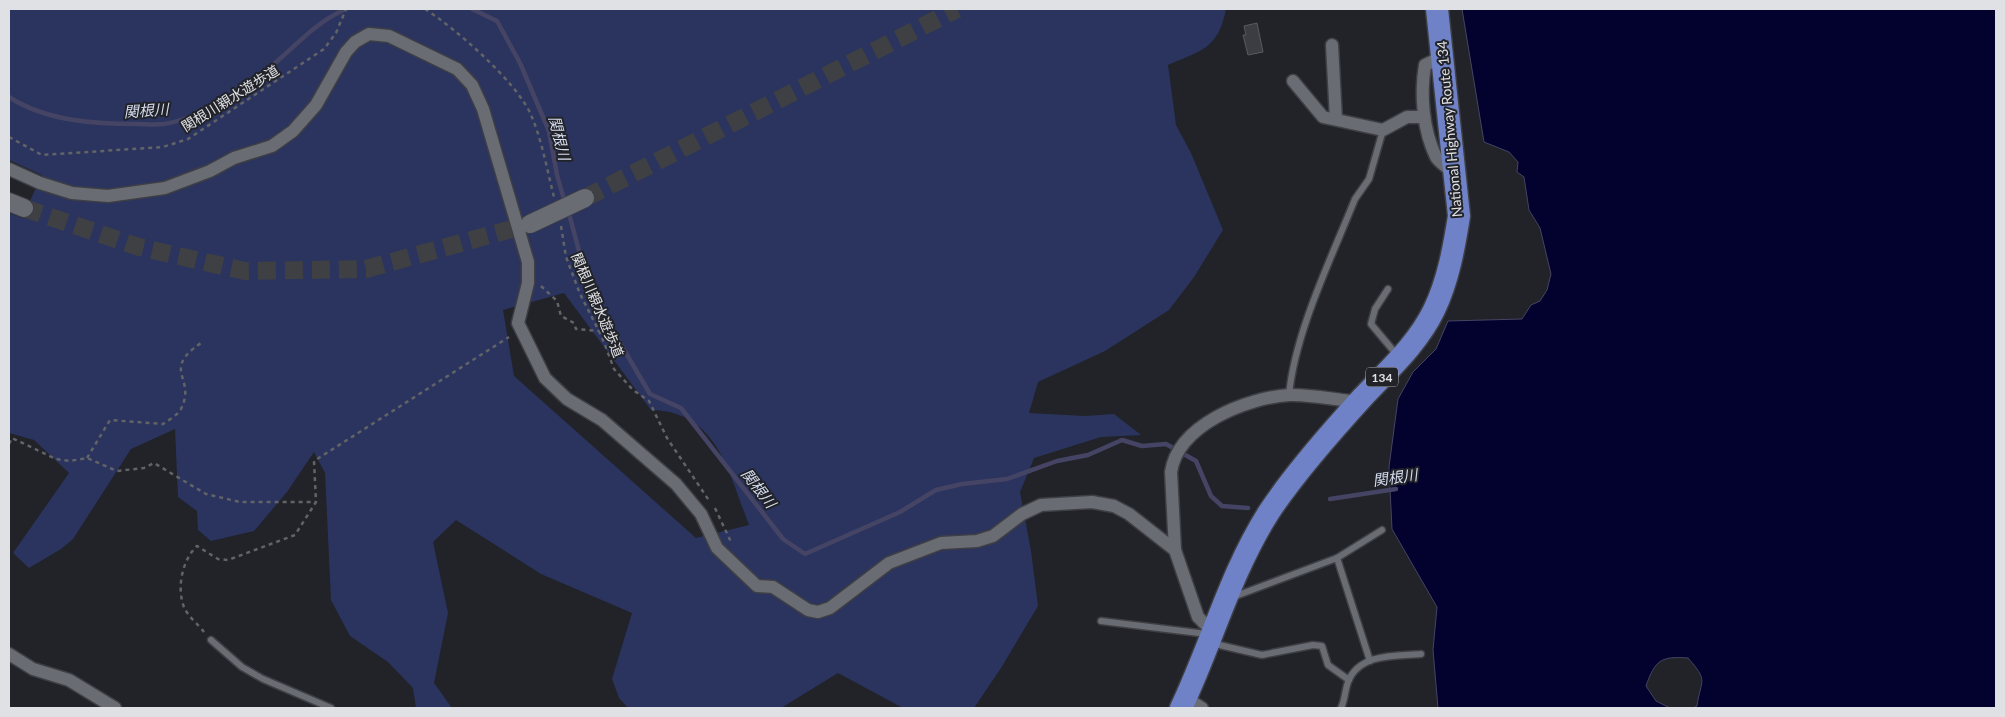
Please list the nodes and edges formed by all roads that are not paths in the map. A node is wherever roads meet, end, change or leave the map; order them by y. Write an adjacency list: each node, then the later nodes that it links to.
1 (1437, 9): 3 (highway, National Highway Route 134 / 134)
2 (1332, 46): 6 (street)
3 (1442, 57): 5 (street); 9 (highway, National Highway Route 134 / 134)
4 (1293, 81): 6 (street)
5 (1424, 117): 7 (street); 9 (street)
6 (1336, 120): 7 (street)
7 (1383, 130): 14 (lane)
8 (9, 168): 17 (street)
9 (1456, 174): 13 (highway, National Highway Route 134 / 134)
10 (585, 198): 11 (main road, bridge)
11 (530, 224)
12 (1388, 289): 13 (lane)
13 (1400, 358): 15 (highway, National Highway Route 134 / 134)
14 (1289, 395): 15 (street); 17 (street)
15 (1360, 400): 19 (highway, National Highway Route 134 / 134)
16 (1382, 530): 18 (lane)
17 (1175, 550): 21 (street)
18 (1336, 558): 19 (lane); 25 (lane)
19 (1224, 600): 21 (highway, National Highway Route 134 / 134)
20 (1101, 621): 21 (lane)
21 (1211, 636): 26 (lane); 27 (highway, National Highway Route 134 / 134)
22 (211, 640): 29 (lane)
23 (9, 654): 28 (street)
24 (1421, 654): 25 (lane)
25 (1370, 661): 26 (lane)
26 (1349, 680): 30 (lane)
27 (1190, 705)
28 (115, 708)
29 (331, 708)
30 (1341, 708)

